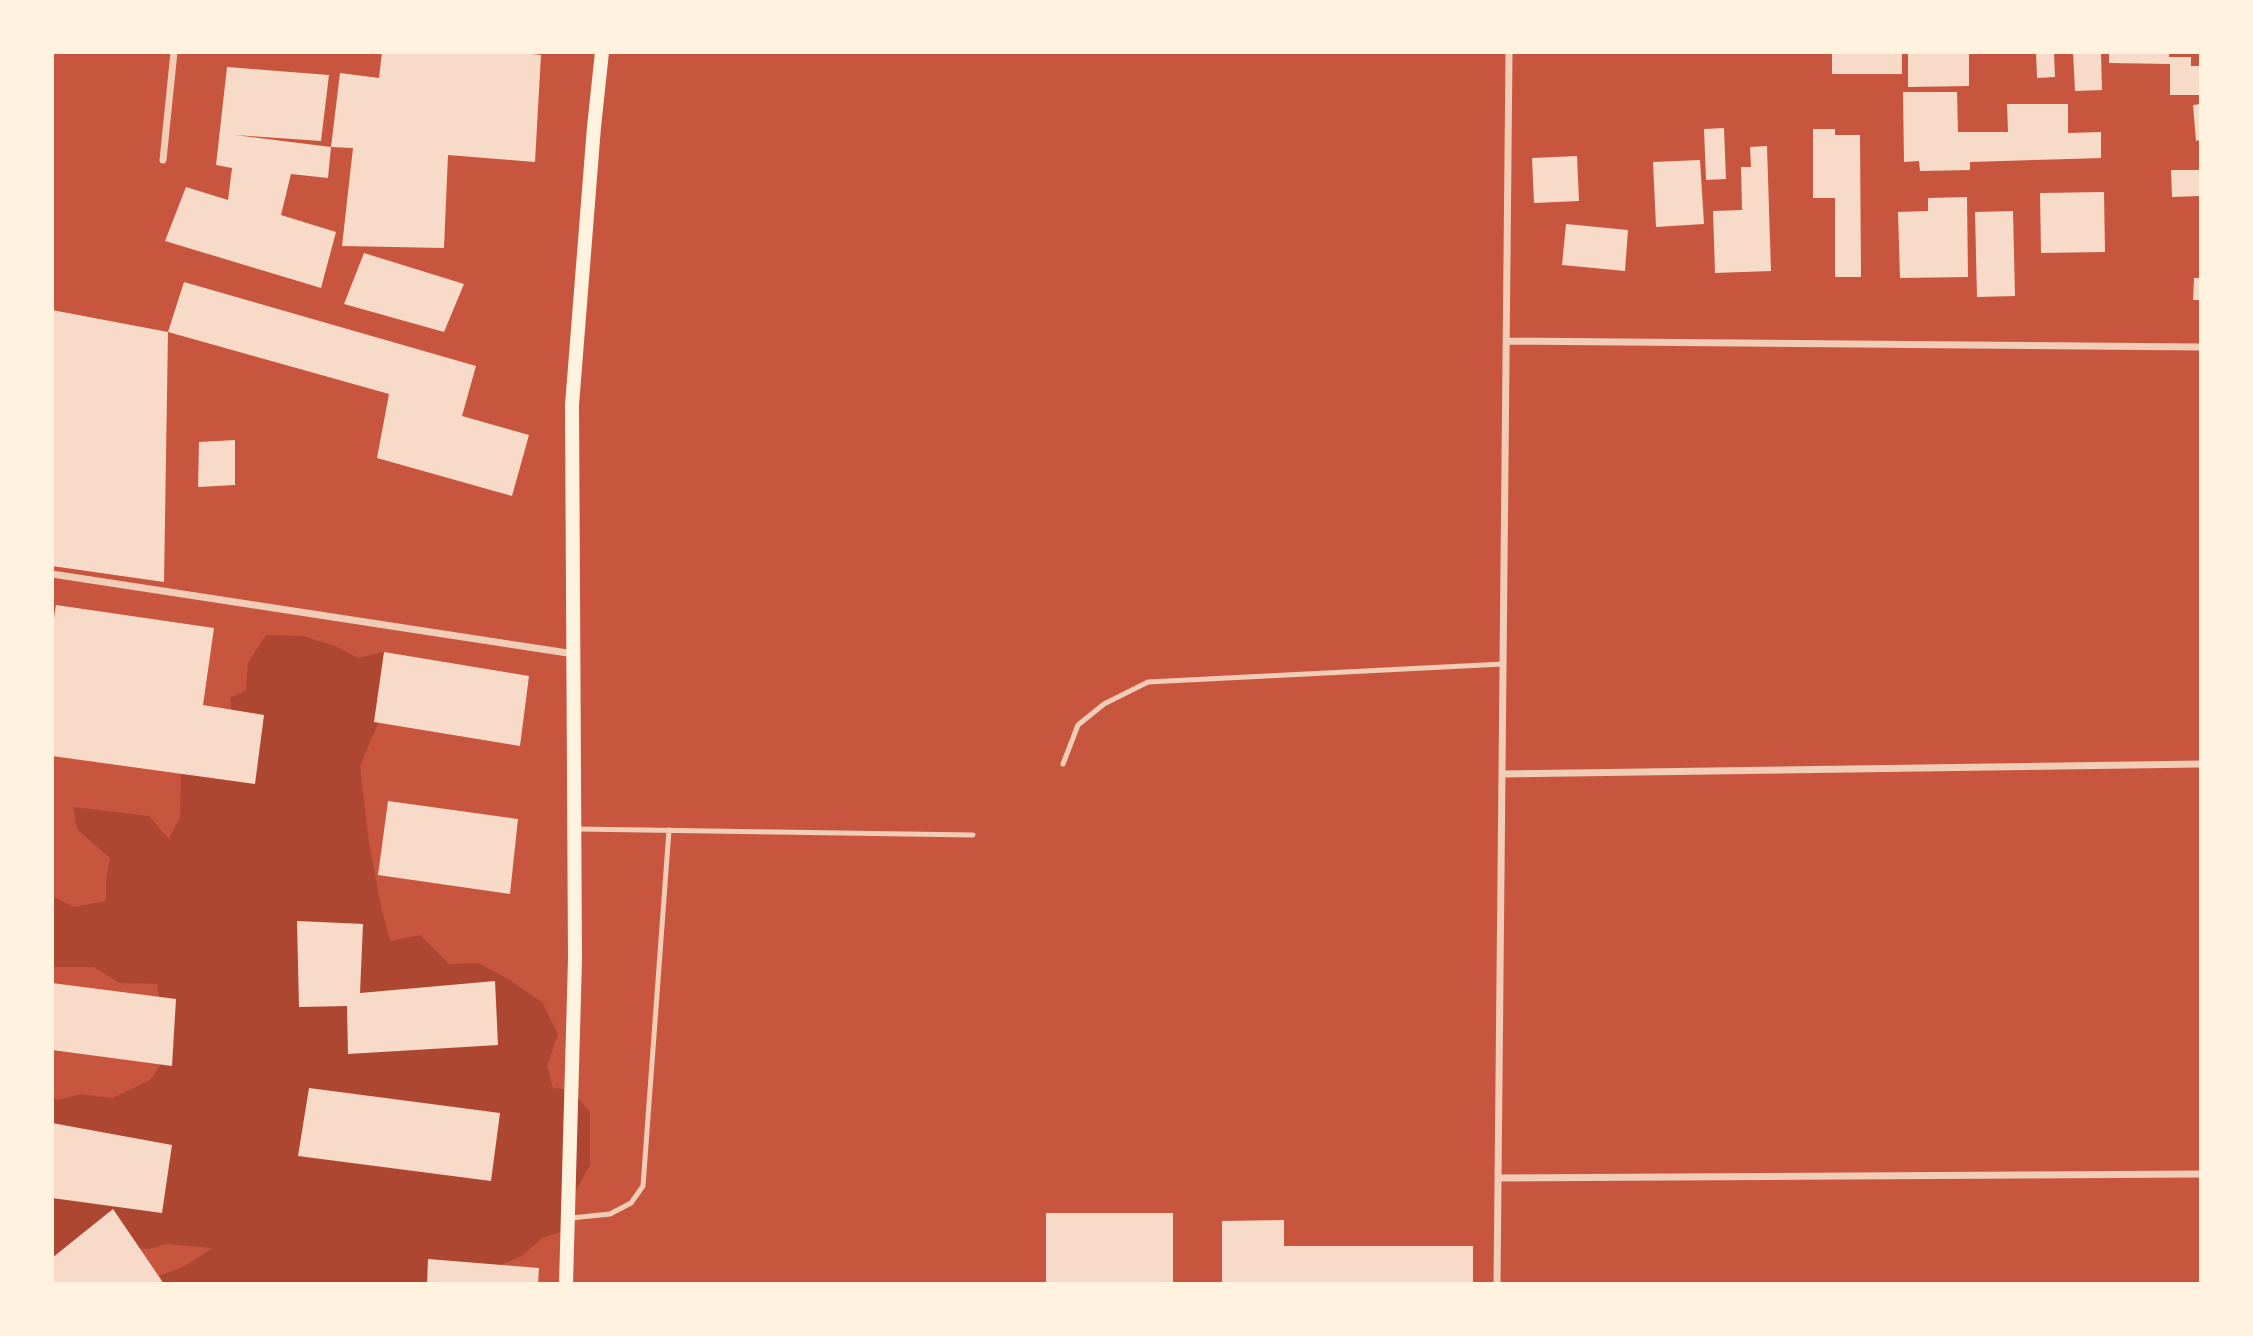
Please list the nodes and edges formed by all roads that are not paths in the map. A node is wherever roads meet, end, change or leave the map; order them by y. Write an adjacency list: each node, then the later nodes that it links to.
1 (174, 52): 4 (street)
2 (602, 52): 8 (main road)
3 (1509, 52): 5 (street)
4 (163, 160)
5 (1508, 341): 6 (street); 9 (street)
6 (2200, 347)
7 (52, 574): 8 (street)
8 (574, 654): 13 (main road)
9 (1503, 664): 10 (lane); 12 (street)
10 (1063, 764)
11 (2200, 764): 12 (street)
12 (1502, 774): 17 (street)
13 (574, 829): 14 (lane); 18 (main road)
14 (669, 830): 15 (lane); 18 (lane)
15 (973, 835)
16 (2200, 1174): 17 (street)
17 (1499, 1178): 20 (street)
18 (568, 1219): 19 (main road)
19 (566, 1283)
20 (1497, 1283)

